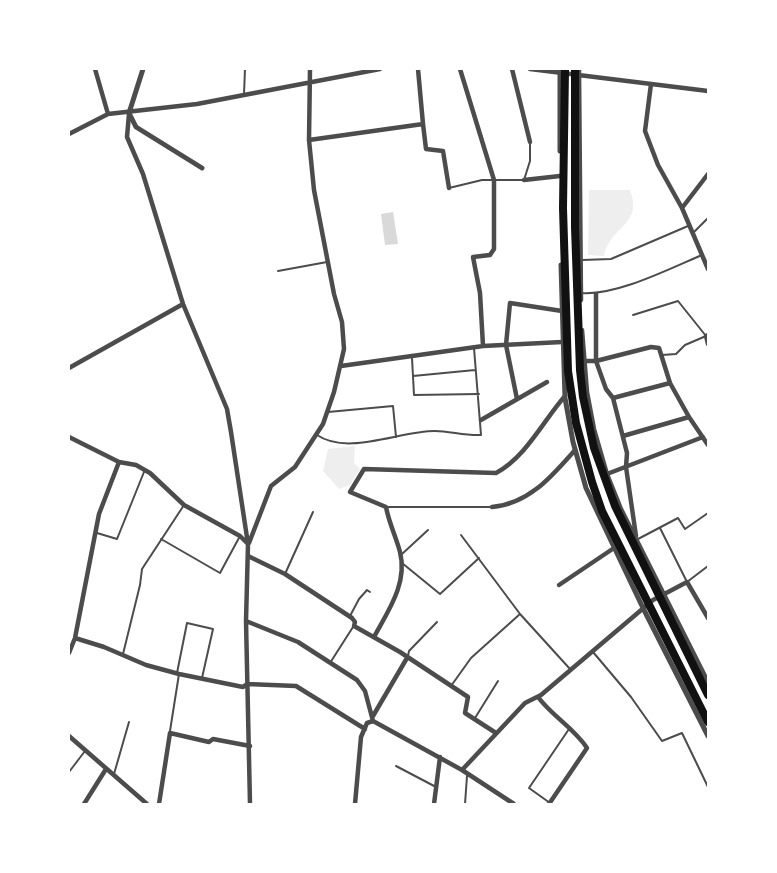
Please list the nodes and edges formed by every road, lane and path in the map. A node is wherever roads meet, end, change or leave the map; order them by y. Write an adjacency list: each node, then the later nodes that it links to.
1 (95, 69): 16 (street)
2 (143, 69): 17 (street)
3 (245, 69): 15 (lane)
4 (310, 69): 12 (street)
5 (380, 69): 12 (street)
6 (418, 69): 18 (street)
7 (460, 69): 25 (street)
8 (512, 69): 21 (street)
9 (530, 69): 10 (street)
10 (561, 70): 11 (street); 23 (street); 126 (highway)
11 (578, 70): 13 (street); 33 (street); 121 (highway)
12 (309, 81): 15 (street); 20 (street)
13 (652, 84): 14 (street); 28 (street)
14 (708, 90)
15 (244, 94): 17 (street)
16 (108, 114): 17 (street); 19 (street)
17 (129, 114): 22 (street); 39 (street)
18 (423, 124): 20 (street); 27 (street)
19 (69, 134)
20 (309, 140): 34 (street)
21 (530, 142): 26 (lane)
22 (202, 168)
23 (560, 176): 26 (street); 40 (street)
24 (708, 176): 28 (street)
25 (494, 180): 26 (lane); 27 (lane); 46 (street)
26 (524, 180)
27 (449, 188)
28 (682, 208): 30 (street)
29 (708, 218): 31 (lane)
30 (690, 225): 31 (street); 33 (lane)
31 (693, 233): 32 (street)
32 (702, 255): 35 (street); 38 (lane)
33 (582, 260): 37 (street)
34 (327, 262): 36 (lane); 52 (street)
35 (708, 268)
36 (278, 271)
37 (581, 293): 38 (lane); 51 (street)
38 (596, 294): 50 (street)
39 (182, 304): 53 (street); 88 (street)
40 (562, 311): 43 (street); 45 (street)
41 (633, 314): 42 (lane)
42 (707, 336): 44 (street); 49 (lane)
43 (562, 342): 45 (street); 59 (street)
44 (708, 344)
45 (506, 345): 46 (street); 61 (street)
46 (483, 346): 47 (street)
47 (474, 347): 48 (street); 54 (lane)
48 (412, 355): 52 (street); 55 (lane)
49 (662, 355): 50 (street); 57 (street)
50 (596, 361): 51 (street); 60 (street)
51 (585, 362): 75 (street)
52 (341, 366): 62 (street)
53 (69, 368)
54 (476, 370): 55 (lane); 58 (lane)
55 (413, 376): 58 (lane)
56 (547, 382): 61 (street)
57 (670, 383): 60 (street); 63 (street)
58 (479, 394): 64 (lane)
59 (565, 396): 71 (street); 77 (street)
60 (613, 398): 66 (street)
61 (517, 399): 64 (street)
62 (328, 412): 65 (street); 68 (lane)
63 (689, 416): 66 (street); 69 (street)
64 (481, 420): 68 (lane)
65 (317, 435): 68 (lane); 88 (street)
66 (623, 436): 73 (street)
67 (69, 437): 72 (street)
68 (396, 437)
69 (703, 437): 70 (street); 73 (street)
70 (708, 445)
71 (575, 450): 78 (street); 89 (street)
72 (119, 462): 74 (street); 83 (street)
73 (626, 467): 75 (street); 87 (street)
74 (145, 470): 76 (street); 83 (lane)
75 (607, 474): 87 (street)
76 (184, 505): 85 (street); 86 (lane)
77 (386, 507): 78 (lane); 90 (street)
78 (492, 507)
79 (313, 512): 95 (lane)
80 (708, 513): 81 (lane)
81 (660, 528): 87 (lane); 96 (lane)
82 (428, 530): 90 (lane)
83 (96, 532): 108 (street)
84 (462, 535): 92 (lane)
85 (240, 536): 86 (lane); 88 (street)
86 (161, 539): 111 (lane)
87 (637, 540): 99 (street)
88 (248, 544): 91 (street)
89 (614, 548): 97 (street); 100 (street)
90 (401, 555): 93 (street)
91 (248, 556): 95 (street); 104 (street)
92 (480, 557): 93 (lane); 101 (lane)
93 (402, 563): 107 (street)
94 (708, 566): 96 (lane)
95 (285, 574): 102 (street)
96 (687, 582): 99 (street); 103 (street)
97 (559, 585)
98 (370, 592): 102 (lane)
99 (664, 596): 100 (street); 118 (street)
100 (643, 608): 109 (street); 132 (street)
101 (520, 614): 114 (lane); 120 (lane)
102 (350, 616): 106 (street)
103 (708, 618)
104 (246, 621): 113 (street); 119 (street)
105 (437, 622): 112 (lane)
106 (354, 626): 107 (street); 113 (lane)
107 (374, 637): 112 (street)
108 (74, 638): 110 (street); 111 (street)
109 (592, 652): 114 (street); 143 (lane)
110 (69, 653)
111 (123, 654): 115 (street)
112 (407, 658): 120 (street); 123 (street)
113 (330, 663): 123 (street)
114 (571, 670): 122 (street)
115 (178, 673): 116 (street); 116 (lane); 129 (lane)
116 (202, 678): 119 (street)
117 (498, 681): 124 (lane)
118 (708, 682)
119 (247, 684): 127 (street); 133 (street)
120 (451, 686): 124 (street)
121 (708, 695)
122 (538, 697): 128 (street); 130 (street)
123 (373, 719): 127 (street); 135 (street)
124 (474, 720): 130 (street)
125 (129, 722): 141 (lane)
126 (708, 722)
127 (365, 728): 150 (street)
128 (569, 729): 145 (street); 145 (lane)
129 (170, 732): 133 (street); 148 (street)
130 (496, 733): 138 (street)
131 (69, 736): 134 (street)
132 (708, 736)
133 (250, 746): 149 (street)
134 (85, 751): 137 (street); 139 (lane)
135 (440, 757): 138 (street); 142 (street)
136 (396, 766): 142 (lane)
137 (106, 770): 141 (street); 146 (street)
138 (462, 770): 140 (street)
139 (69, 772)
140 (467, 773): 144 (street); 152 (lane)
141 (114, 776): 147 (street)
142 (436, 787): 151 (street)
143 (708, 787)
144 (511, 803)
145 (549, 803)
146 (84, 804)
147 (146, 804)
148 (159, 804)
149 (250, 804)
150 (355, 804)
151 (434, 804)
152 (465, 804)

